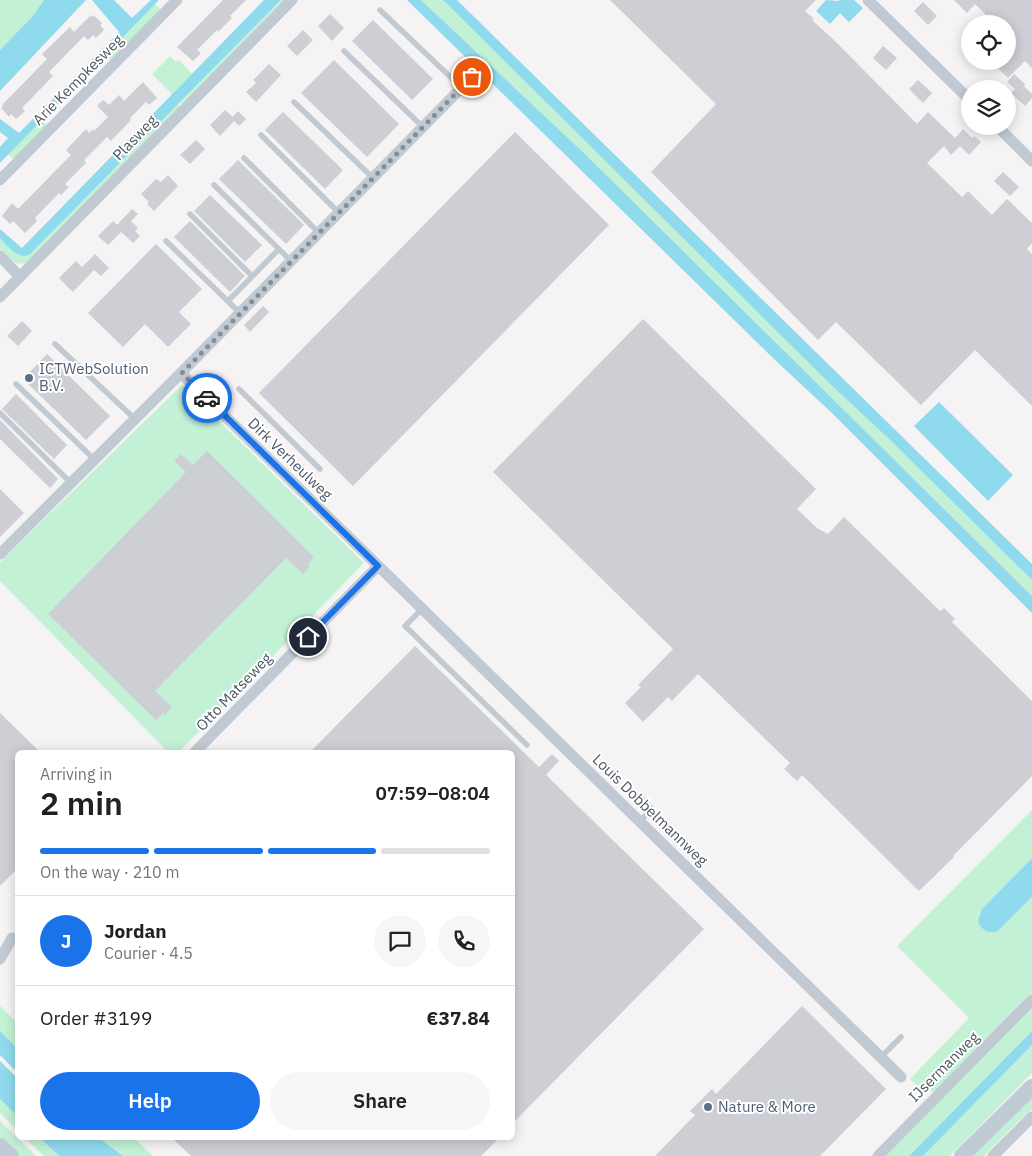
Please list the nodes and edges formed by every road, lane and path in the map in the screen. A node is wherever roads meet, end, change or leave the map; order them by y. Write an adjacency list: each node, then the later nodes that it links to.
1 (177, 0): 16 (street, Arie Kempkesweg)
2 (292, 0): 26 (street, Plasweg)
3 (868, 0): 8 (street)
4 (380, 10): 7 (lane)
5 (344, 51): 10 (lane)
6 (472, 77): 7 (street)
7 (462, 88): 10 (street)
8 (961, 91)
9 (294, 102): 15 (lane)
10 (423, 127): 15 (street)
11 (261, 135): 18 (lane)
12 (1006, 135): 14 (street)
13 (244, 158): 20 (lane)
14 (1032, 161)
15 (373, 178): 18 (street)
16 (0, 180)
17 (214, 185): 22 (lane)
18 (339, 213): 20 (street)
19 (190, 214): 25 (lane)
20 (319, 232): 24 (street)
21 (166, 241): 28 (lane)
22 (279, 249): 24 (lane); 25 (lane)
23 (0, 256): 26 (street)
24 (291, 261): 29 (street)
25 (252, 276): 28 (lane)
26 (20, 277): 27 (street, Plasweg)
27 (0, 297)
28 (228, 301): 29 (lane)
29 (240, 313): 31 (street)
30 (56, 344): 35 (lane)
31 (182, 373): 35 (street); 40 (street, Dirk Verheulweg)
32 (16, 384): 36 (lane)
33 (239, 389): 37 (lane)
34 (0, 414): 38 (lane)
35 (135, 419): 36 (street)
36 (94, 460): 38 (street)
37 (320, 469)
38 (71, 483): 39 (street)
39 (0, 554)
40 (378, 566): 41 (street, Louis Dobbelmannweg); 43 (street, Otto Matseweg)
41 (422, 609): 42 (lane); 45 (street, Louis Dobbelmannweg)
42 (526, 745)
43 (197, 750)
44 (639, 796): 45 (lane)
45 (640, 822): 51 (street, Louis Dobbelmannweg)
46 (15, 936): 47 (street); 48 (street)
47 (0, 947)
48 (0, 959)
49 (1032, 1000): 57 (street, IJsermanweg)
50 (900, 1037): 51 (lane)
51 (881, 1057): 52 (street, Louis Dobbelmannweg)
52 (900, 1076)
53 (1032, 1087): 58 (main road)
54 (1032, 1117): 59 (street)
55 (0, 1146): 56 (main road)
56 (10, 1156)
57 (878, 1156)
58 (962, 1156)
59 (993, 1156)

